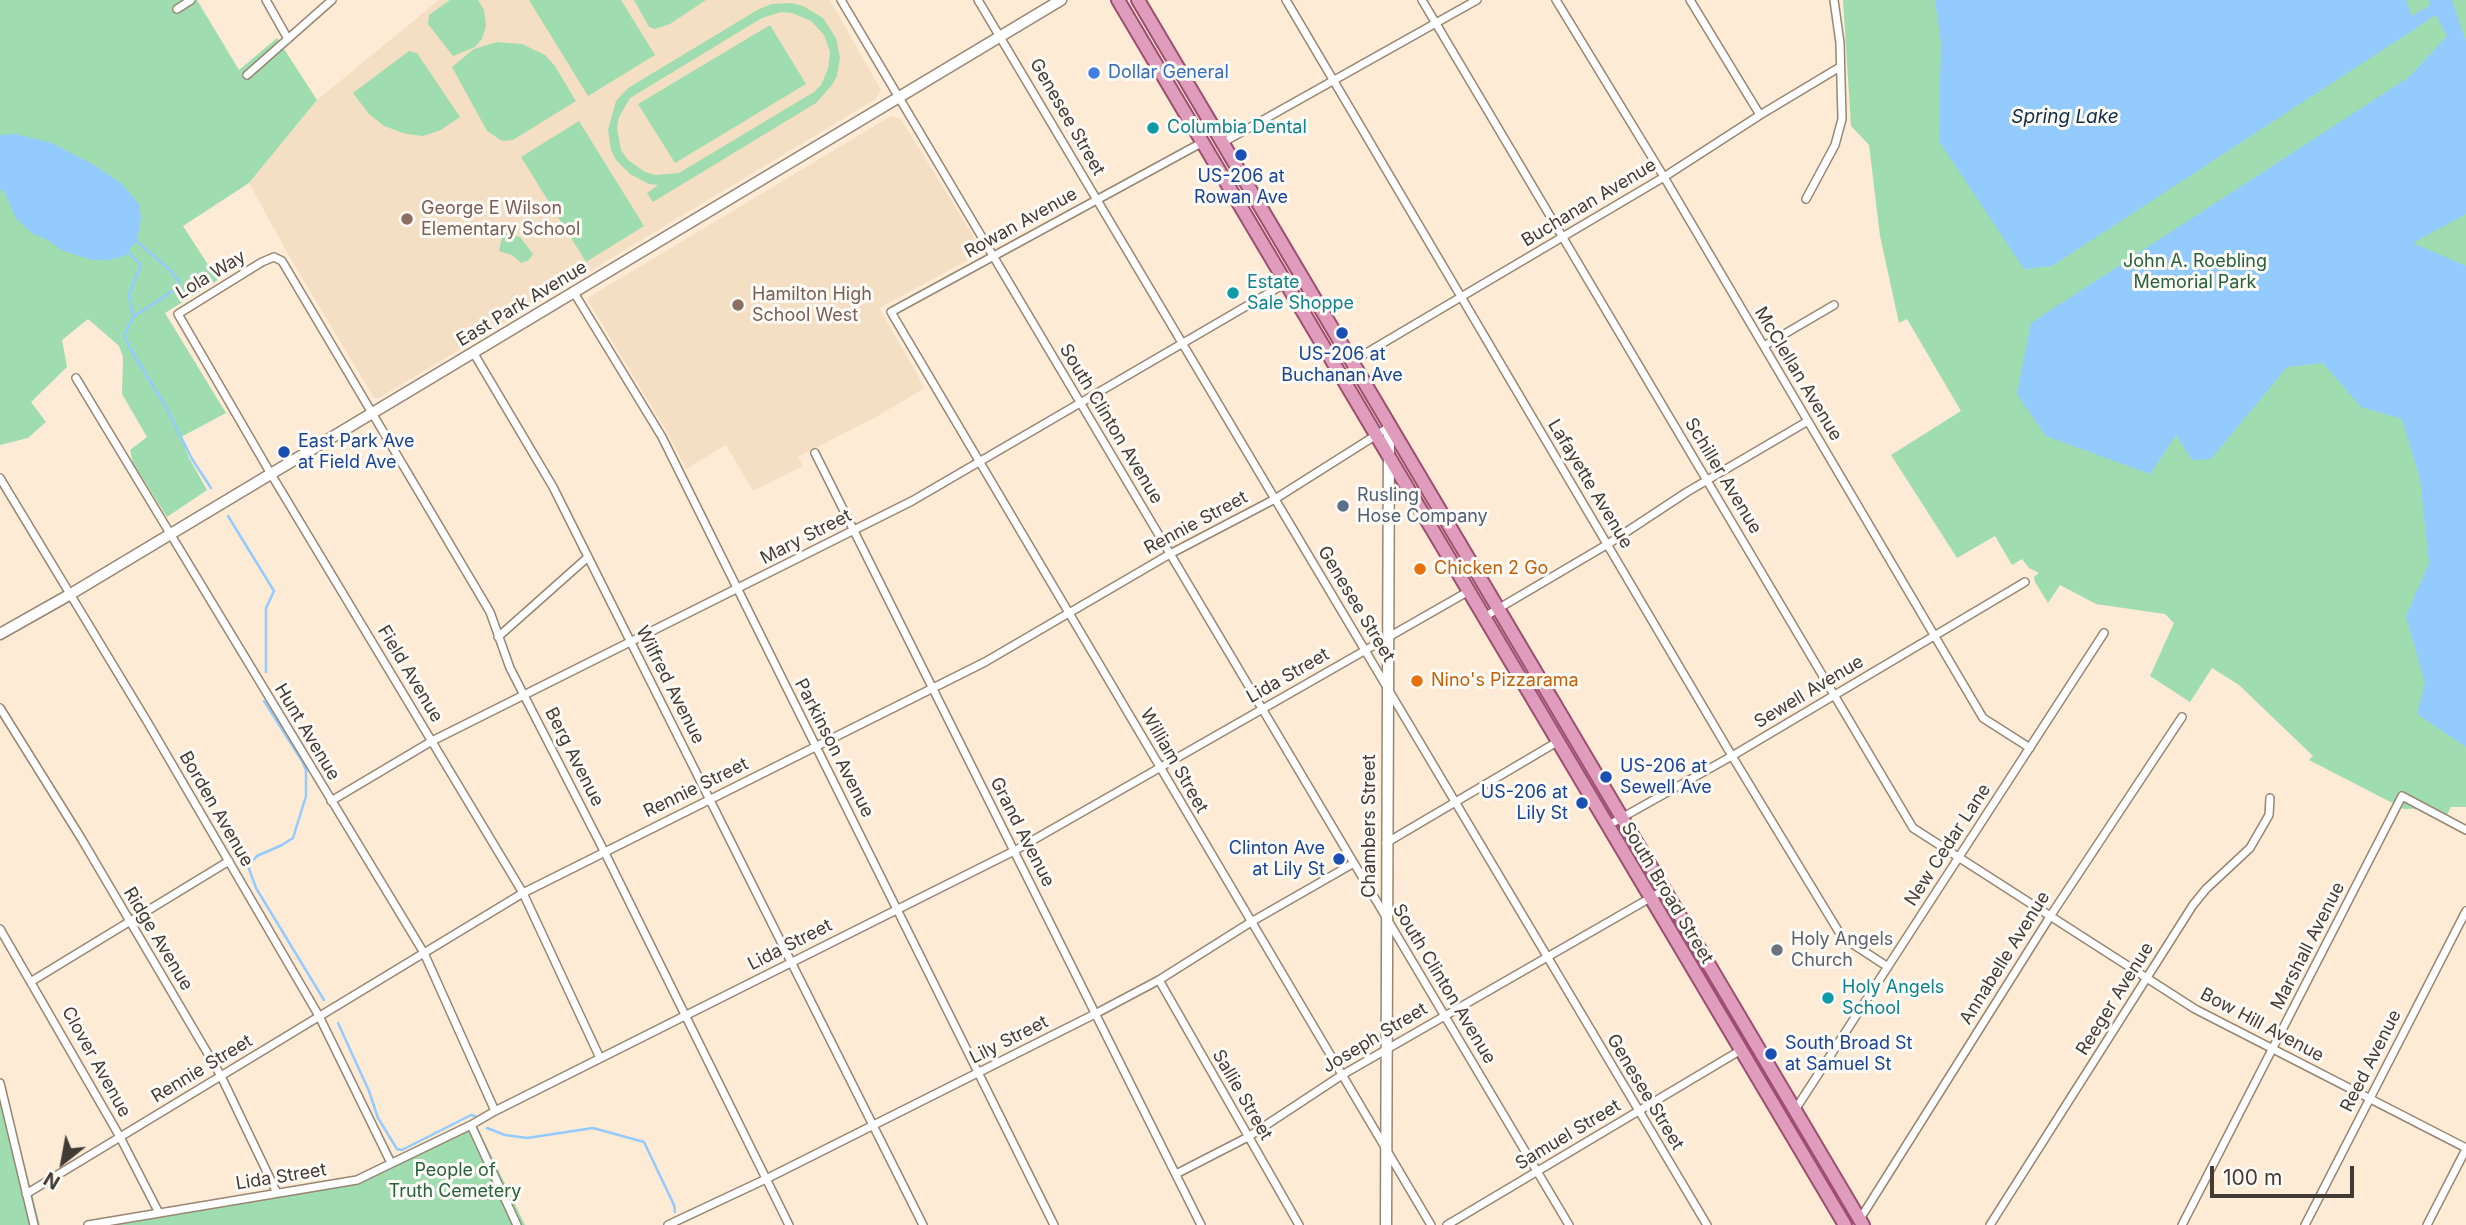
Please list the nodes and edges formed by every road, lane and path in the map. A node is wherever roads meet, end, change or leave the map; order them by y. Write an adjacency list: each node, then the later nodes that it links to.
1 (191, 0): 15 (street)
2 (266, 0): 18 (street)
3 (332, 0): 18 (street)
4 (841, 0): 22 (street, South Clinton Avenue)
5 (978, 0): 17 (street, Genesee Street)
6 (1061, 0): 17 (street, East Park Avenue)
7 (1118, 0): 24 (main road, South Broad Street)
8 (1138, 0): 25 (main road, South Broad Street)
9 (1286, 0): 21 (street, Lafayette Avenue)
10 (1422, 0): 16 (street, Schiller Avenue)
11 (1477, 0): 16 (street)
12 (1556, 0): 26 (street, McClellan Avenue)
13 (1690, 0): 23 (street)
14 (1834, 0): 19 (street)
15 (177, 9)
16 (1436, 23): 21 (street); 29 (street, Schiller Avenue)
17 (1001, 36): 22 (street, East Park Avenue); 28 (street, Genesee Street)
18 (288, 39): 20 (street)
19 (1840, 67): 23 (street, Buchanan Avenue); 27 (street)
20 (247, 75)
21 (1333, 78): 25 (street); 33 (street, Lafayette Avenue)
22 (898, 98): 30 (street, South Clinton Avenue); 32 (street, East Park Avenue)
23 (1760, 115): 26 (street, Buchanan Avenue)
24 (1203, 142): 28 (street, Rowan Avenue); 31 (main road, South Broad Street)
25 (1222, 142): 41 (main road, South Broad Street)
26 (1664, 177): 29 (street, Buchanan Avenue); 39 (street, McClellan Avenue)
27 (1806, 199)
28 (1096, 200): 30 (street, Rowan Avenue); 38 (street, Genesee Street)
29 (1562, 237): 33 (street, Buchanan Avenue); 55 (street, Schiller Avenue)
30 (993, 256): 35 (street, Rowan Avenue); 44 (street, South Clinton Avenue)
31 (1286, 283): 38 (street, Mary Street); 45 (main road, South Broad Street)
32 (573, 292): 40 (street, East Park Avenue); 63 (street, Parkinson Avenue)
33 (1461, 298): 41 (street, Buchanan Avenue); 59 (street, Lafayette Avenue)
34 (1834, 305): 39 (street)
35 (891, 312): 52 (street, William Street)
36 (178, 314): 37 (street, Lola Way); 53 (street, Field Avenue)
37 (314, 314): 46 (street, Berg Avenue)
38 (1183, 344): 44 (street, Mary Street); 56 (street, Genesee Street)
39 (1764, 346): 47 (street, McClellan Avenue)
40 (473, 352): 46 (street, East Park Avenue); 61 (street, Wilfred Avenue)
41 (1351, 363): 43 (main road, South Broad Street)
42 (76, 378): 58 (street, Hunt Avenue)
43 (1375, 402): 45 (street); 48 (main road, South Broad Street)
44 (1081, 403): 52 (street, Mary Street); 60 (street, South Clinton Avenue)
45 (1362, 410): 49 (main road, South Broad Street)
46 (373, 412): 53 (street, East Park Avenue); 72 (street, Berg Avenue)
47 (1808, 421): 55 (street); 71 (street, McClellan Avenue)
48 (1389, 427): 49 (street, Rennie Street); 51 (street, Chambers Street); 66 (main road, South Broad Street)
49 (1377, 436): 51 (main road, South Broad Street); 56 (street, Rennie Street)
50 (815, 453): 57 (street, Grand Avenue)
51 (1388, 455): 64 (main road, South Broad Street); 73 (street, Chambers Street)
52 (981, 461): 57 (street, Mary Street); 67 (street, William Street)
53 (271, 474): 58 (street, East Park Avenue); 83 (street, Field Avenue)
54 (0, 478): 65 (street, Borden Avenue)
55 (1707, 480): 59 (street); 79 (street, Schiller Avenue)
56 (1275, 499): 60 (street, Rennie Street); 75 (street, Genesee Street)
57 (853, 530): 63 (street, Mary Street); 77 (street, Grand Avenue)
58 (169, 534): 65 (street, East Park Avenue); 91 (street, Hunt Avenue)
59 (1608, 544): 66 (street); 87 (street, Lafayette Avenue)
60 (1170, 554): 67 (street, Rennie Street); 81 (street, South Clinton Avenue)
61 (588, 557): 72 (street); 74 (street, Wilfred Avenue)
62 (2025, 582): 71 (street, Sewell Avenue)
63 (736, 590): 74 (street, Mary Street); 85 (street, Parkinson Avenue)
64 (1469, 591): 68 (main road, South Broad Street); 73 (street, Lida Street)
65 (69, 595): 70 (street, East Park Avenue); 100 (street, Borden Avenue)
66 (1497, 609): 68 (street); 93 (main road, South Broad Street)
67 (1069, 613): 77 (street, Rennie Street); 88 (street, William Street)
68 (1484, 617): 84 (main road, South Broad Street)
69 (2104, 633): 86 (street, New Cedar Lane)
70 (0, 634)
71 (1934, 635): 79 (street, Sewell Avenue); 86 (street, McClellan Avenue)
72 (498, 637): 78 (street, Berg Avenue)
73 (1387, 638): 75 (street, Lida Street); 76 (street, Chambers Street)
74 (631, 643): 78 (street, Mary Street); 90 (street, Wilfred Avenue)
75 (1365, 650): 76 (street, Genesee Street); 81 (street, Lida Street)
76 (1387, 687): 92 (street, Genesee Street); 96 (street, Chambers Street)
77 (932, 688): 85 (street, Rennie Street); 98 (street, Grand Avenue)
78 (524, 694): 83 (street, Mary Street); 97 (street, Berg Avenue)
79 (1833, 695): 87 (street, Sewell Avenue); 99 (street, Schiller Avenue)
80 (0, 708): 109 (street, Ridge Avenue)
81 (1262, 709): 88 (street, Lida Street); 101 (street, South Clinton Avenue)
82 (2182, 717): 107 (street, Annabelle Avenue)
83 (432, 741): 91 (street, Mary Street); 103 (street, Field Avenue)
84 (1557, 742): 92 (street); 94 (main road, South Broad Street)
85 (816, 746): 90 (street, Rennie Street); 105 (street, Parkinson Avenue)
86 (2030, 748): 99 (street, New Cedar Lane)
87 (1732, 756): 93 (street, Sewell Avenue); 115 (street, Lafayette Avenue)
88 (1160, 767): 98 (street, Lida Street); 110 (street, William Street)
89 (2270, 798): 116 (street, Reeger Avenue)
90 (709, 799): 97 (street, Rennie Street); 114 (street, Wilfred Avenue)
91 (331, 801): 112 (street, Hunt Avenue)
92 (1455, 802): 96 (street); 113 (street, Genesee Street)
93 (1621, 818): 94 (street, Sewell Avenue); 102 (main road, South Broad Street)
94 (1607, 826): 104 (main road, South Broad Street)
95 (2466, 830): 123 (street, Marshall Avenue)
96 (1386, 843): 108 (street, Chambers Street)
97 (604, 851): 103 (street, Rennie Street); 120 (street, Berg Avenue)
98 (1014, 851): 105 (street, Lida Street); 119 (street, Grand Avenue)
99 (1959, 857): 107 (street, Schiller Avenue); 115 (street, New Cedar Lane)
100 (229, 861): 109 (street); 122 (street, Borden Avenue)
101 (1354, 863): 108 (street, South Clinton Avenue); 110 (street, Lily Street)
102 (1664, 890): 104 (street, Joseph Street); 132 (main road, South Broad Street)
103 (523, 893): 112 (street, Rennie Street); 126 (street, Field Avenue)
104 (1650, 898): 113 (street, Joseph Street); 125 (main road, South Broad Street)
105 (897, 909): 114 (street, Lida Street); 127 (street, Parkinson Avenue)
106 (2466, 911): 131 (street, Reed Avenue)
107 (2051, 915): 116 (street, Bow Hill Avenue); 148 (street, Annabelle Avenue)
108 (1385, 917): 121 (street, South Clinton Avenue); 124 (street, Chambers Street)
109 (129, 921): 117 (street); 129 (street, Ridge Avenue)
110 (1251, 922): 118 (street, Lily Street); 128 (street, William Street)
111 (0, 929): 117 (street, Clover Avenue)
112 (424, 953): 122 (street, Rennie Street); 133 (street, Hunt Avenue)
113 (1547, 959): 121 (street, Joseph Street); 134 (street, Genesee Street)
114 (791, 962): 120 (street, Lida Street); 136 (street, Wilfred Avenue)
115 (1888, 967): 132 (street, New Cedar Lane)
116 (2147, 978): 123 (street, Bow Hill Avenue); 164 (street, Reeger Avenue)
117 (32, 981): 137 (street, Clover Avenue)
118 (1159, 981): 119 (street, Lily Street); 138 (street, Sallie Street)
119 (1095, 1014): 127 (street, Lily Street); 143 (street, Grand Avenue)
120 (686, 1015): 126 (street, Lida Street); 144 (street, Berg Avenue)
121 (1444, 1015): 124 (street, Joseph Street); 142 (street, South Clinton Avenue)
122 (319, 1016): 129 (street, Rennie Street); 141 (street, Borden Avenue)
123 (2273, 1049): 131 (street, Bow Hill Avenue); 165 (street, Marshall Avenue)
124 (1385, 1050): 128 (street, Joseph Street); 139 (street, Chambers Street)
125 (1741, 1050): 134 (street, Samuel Street); 163 (main road, South Broad Street)
126 (600, 1058): 133 (street, Lida Street)
127 (978, 1072): 136 (street, Lily Street); 155 (street, Parkinson Avenue)
128 (1342, 1075): 138 (street, Joseph Street); 139 (street, William Street)
129 (221, 1076): 137 (street, Rennie Street); 146 (street, Ridge Avenue)
130 (0, 1083): 145 (street)
131 (2370, 1098): 140 (street, Bow Hill Avenue); 166 (street, Reed Avenue)
132 (1795, 1110): 148 (main road, South Broad Street)
133 (495, 1111): 135 (street, Lida Street)
134 (1638, 1111): 142 (street, Samuel Street); 162 (street, Genesee Street)
135 (471, 1125): 141 (street, Lida Street); 151 (street)
136 (873, 1126): 144 (street, Lily Street); 154 (street, Wilfred Avenue)
137 (120, 1137): 145 (street, Rennie Street); 147 (street, Clover Avenue)
138 (1248, 1137): 143 (street, Joseph Street); 157 (street, Sallie Street)
139 (1385, 1147): 158 (street, Chambers Street); 159 (street, William Street)
140 (2466, 1149): 167 (street)
141 (391, 1163): 146 (street, Lida Street)
142 (1537, 1172): 160 (street, Samuel Street); 161 (street, South Clinton Avenue)
143 (1176, 1174): 156 (street, Grand Avenue)
144 (766, 1179): 152 (street, Lily Street); 153 (street, Berg Avenue)
145 (26, 1194): 149 (street)
146 (277, 1194): 147 (street, Lida Street)
147 (159, 1213): 150 (street, Lida Street)
148 (1861, 1222)
149 (34, 1225)
150 (88, 1225)
151 (517, 1225)
152 (668, 1225)
153 (789, 1225)
154 (923, 1225)
155 (1054, 1225)
156 (1201, 1225)
157 (1299, 1225)
158 (1386, 1225)
159 (1431, 1225)
160 (1447, 1225)
161 (1569, 1225)
162 (1707, 1225)
163 (1845, 1225)
164 (1990, 1225)
165 (2182, 1225)
166 (2305, 1225)
167 (2427, 1225)

